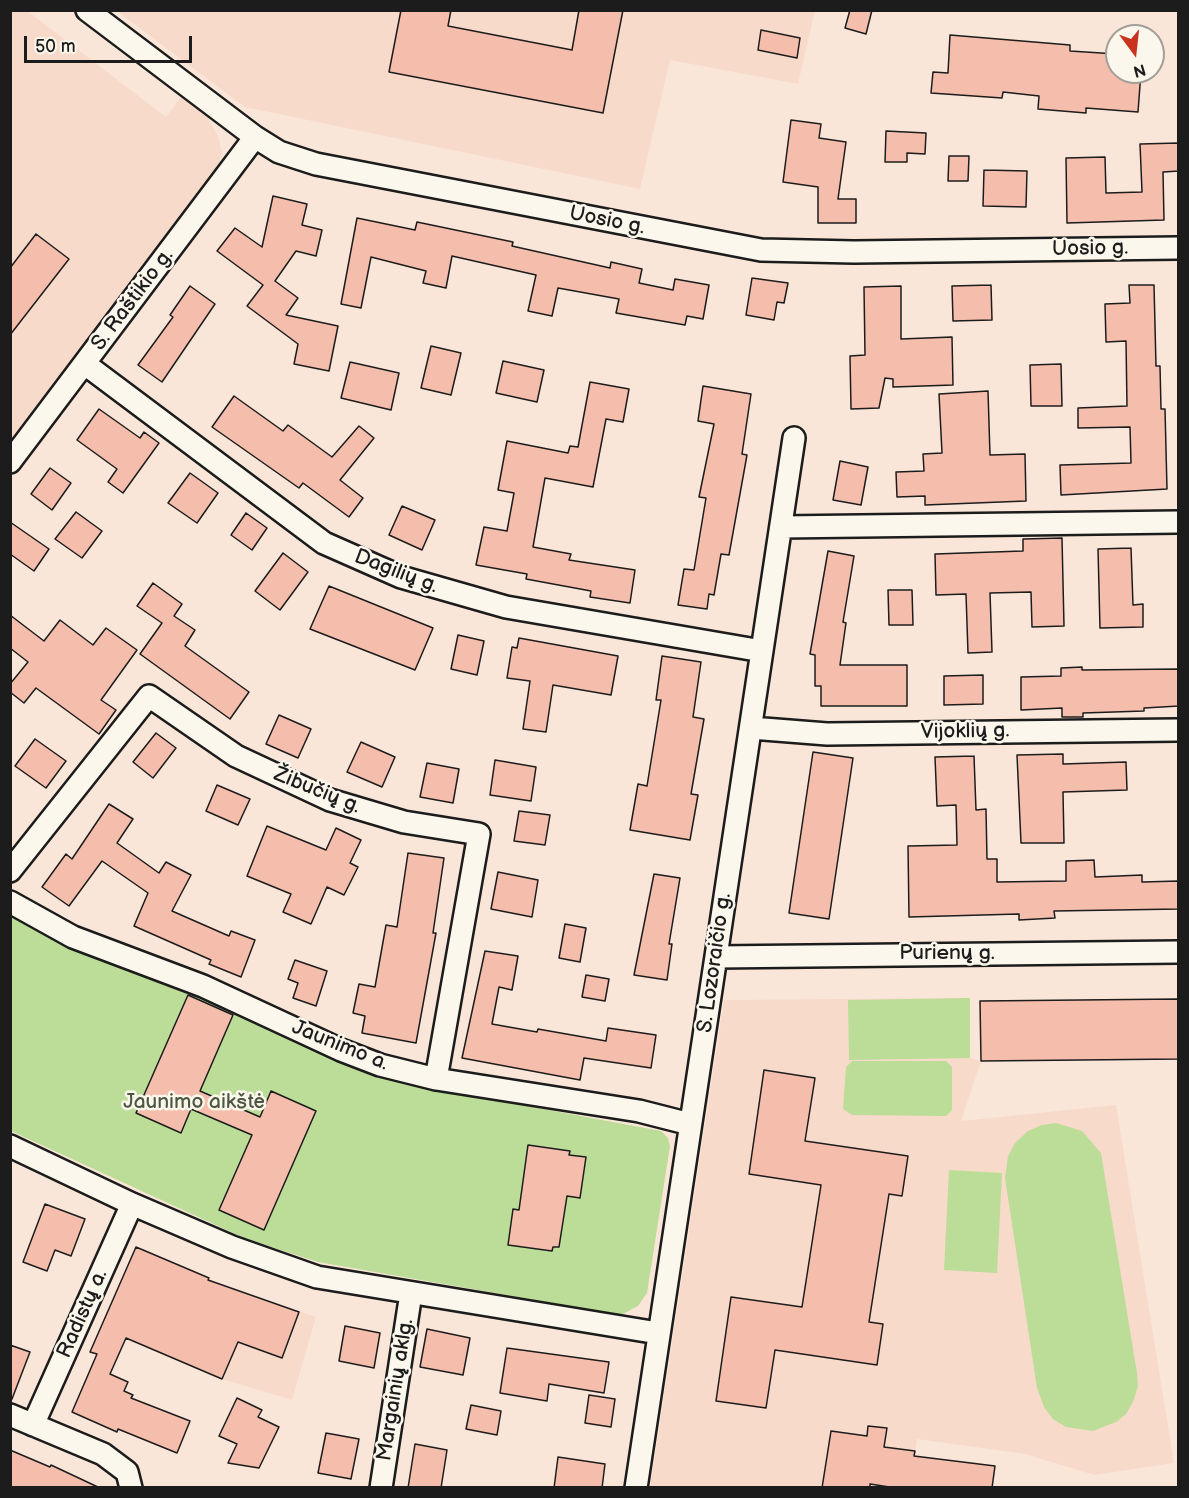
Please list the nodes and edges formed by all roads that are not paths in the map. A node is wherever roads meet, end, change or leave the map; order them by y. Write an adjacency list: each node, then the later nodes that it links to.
1 (87, 10): 2 (street, Uosio g.)
2 (255, 137): 3 (street, Uosio g.); 4 (street, S. Raštikio g.)
3 (1179, 248)
4 (85, 364): 6 (street, S. Raštikio g.); 9 (street, Dagilių g.)
5 (794, 438): 8 (street, S. Lozoraičio g.)
6 (10, 462)
7 (1179, 522): 8 (street)
8 (781, 527): 9 (street, S. Lozoraičio g.)
9 (762, 651): 10 (street, S. Lozoraičio g.)
10 (751, 728): 11 (street, Vijoklių g.); 15 (street, S. Lozoraičio g.)
11 (1179, 730)
12 (10, 871): 16 (street, Žibučių g.)
13 (10, 902): 16 (street, Jaunimo a.)
14 (1179, 952): 15 (street, Purienų g.)
15 (716, 957): 17 (street, S. Lozoraičio g.)
16 (436, 1079): 17 (street, Jaunimo a.)
17 (690, 1124): 21 (street, S. Lozoraičio g.)
18 (10, 1146): 19 (street)
19 (132, 1204): 20 (street); 23 (street, Radistų a.)
20 (411, 1293): 21 (street); 25 (street, Margainių aklg.)
21 (658, 1333): 26 (street, S. Lozoraičio g.)
22 (10, 1415): 23 (street)
23 (33, 1425): 24 (street)
24 (131, 1488)
25 (381, 1488)
26 (636, 1488)

